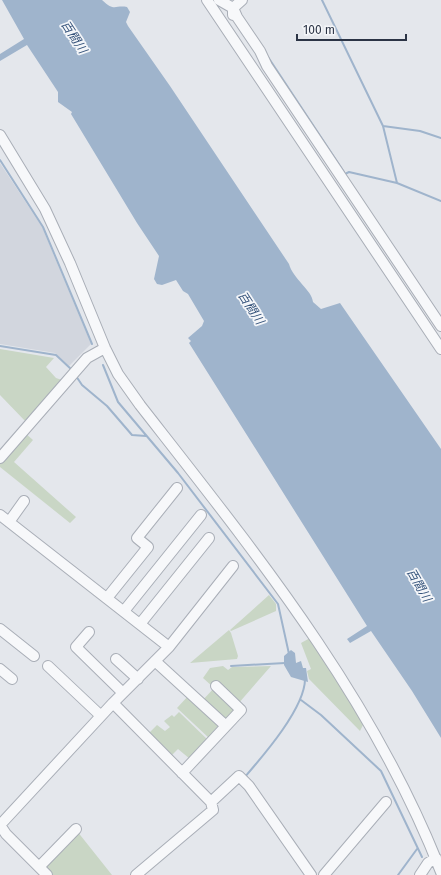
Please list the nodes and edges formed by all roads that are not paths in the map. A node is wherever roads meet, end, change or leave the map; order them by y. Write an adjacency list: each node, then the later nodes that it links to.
1 (207, 0): 4 (street)
2 (219, 0): 3 (street)
3 (238, 3): 4 (street); 6 (street)
4 (248, 60): 8 (street)
5 (0, 135): 7 (street)
6 (441, 326)
7 (105, 348): 9 (street); 40 (street)
8 (441, 349)
9 (0, 458)
10 (177, 488): 17 (street)
11 (24, 501): 14 (street)
12 (0, 515): 14 (street)
13 (201, 516): 18 (street)
14 (9, 522): 17 (street)
15 (209, 538): 19 (street)
16 (233, 566): 22 (street)
17 (107, 598): 18 (street)
18 (124, 611): 19 (street)
19 (140, 624): 22 (street)
20 (0, 629): 23 (street)
21 (89, 632): 31 (street)
22 (170, 647): 25 (street)
23 (34, 656)
24 (116, 659): 29 (street)
25 (157, 663): 29 (street); 34 (street)
26 (48, 666): 33 (street)
27 (0, 670): 28 (street)
28 (12, 679)
29 (138, 679): 31 (street)
30 (216, 686): 34 (street)
31 (123, 693): 32 (street)
32 (115, 704): 33 (street); 35 (street)
33 (101, 716): 38 (street)
34 (226, 726): 35 (street)
35 (182, 773): 37 (street)
36 (386, 802): 46 (street)
37 (212, 805): 44 (street); 45 (street)
38 (1, 827): 41 (street)
39 (76, 829): 41 (street)
40 (432, 861): 42 (street); 47 (street); 48 (street)
41 (39, 867): 43 (street)
42 (441, 872)
43 (47, 875)
44 (136, 875)
45 (312, 875)
46 (324, 875)
47 (420, 875)
48 (430, 875)

